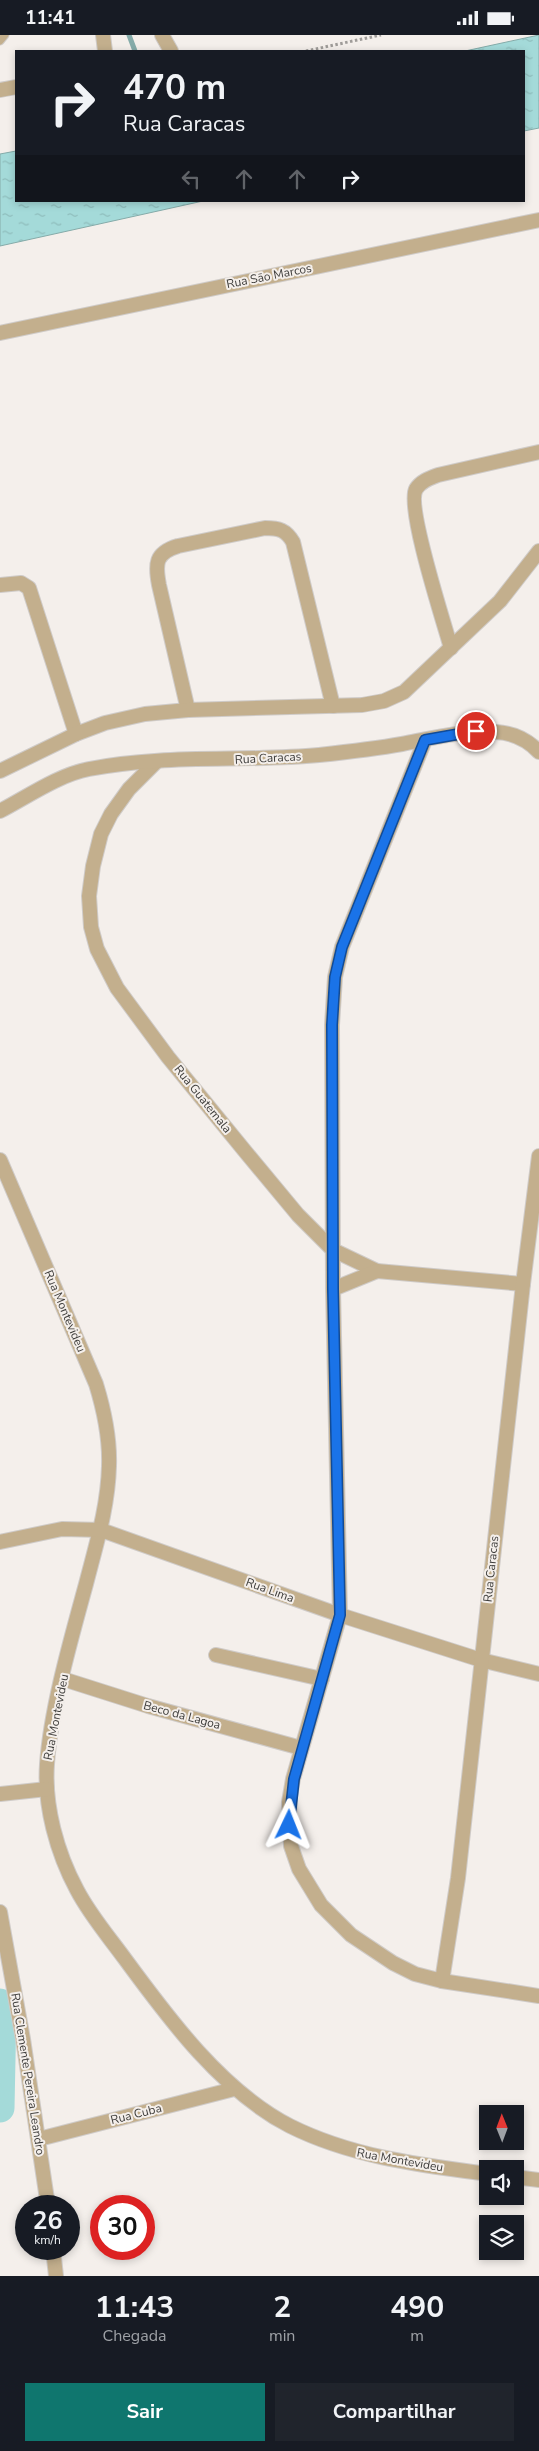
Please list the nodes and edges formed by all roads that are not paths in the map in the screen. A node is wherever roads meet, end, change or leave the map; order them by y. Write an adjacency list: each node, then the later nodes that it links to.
1 (5, 35): 3 (lane)
2 (162, 35): 4 (street)
3 (0, 41)
4 (170, 50)
5 (15, 87): 6 (street)
6 (0, 90)
7 (539, 220): 8 (street, Rua Sāo Marcos)
8 (0, 333)
9 (539, 452): 12 (street)
10 (539, 551): 12 (street)
11 (0, 585): 15 (street)
12 (451, 648): 13 (street)
13 (333, 706): 14 (street); 14 (street)
14 (188, 710): 15 (street)
15 (76, 734): 19 (street)
16 (425, 740): 17 (street, Rua Caracas); 18 (street, Rua Caracas); 23 (street)
17 (539, 752)
18 (157, 761): 20 (street, Rua Caracas); 23 (street, Rua Guatemala)
19 (0, 771)
20 (0, 811)
21 (539, 1156): 25 (street, Rua Caracas)
22 (0, 1160): 27 (street, Rua Montevideu)
23 (333, 1249): 24 (street, Rua Guatemala); 26 (street)
24 (377, 1271): 25 (street, Rua Guatemala); 26 (street)
25 (522, 1284): 31 (street, Rua Caracas)
26 (333, 1289): 29 (street)
27 (101, 1530): 28 (street, Rua Lima); 29 (street, Rua Lima); 33 (street, Rua Montevideu)
28 (0, 1542)
29 (340, 1615): 31 (street, Rua Lima); 34 (street)
30 (216, 1655): 34 (street)
31 (481, 1660): 32 (street, Rua Lima); 39 (street, Rua Caracas)
32 (539, 1674)
33 (63, 1679): 35 (street, Beco da Lagoa); 36 (street, Rua Montevideu)
34 (322, 1679): 35 (street)
35 (301, 1748): 39 (street)
36 (47, 1789): 37 (street); 41 (street, Rua Montevideu)
37 (0, 1794)
38 (0, 1912): 42 (street, Rua Clemente Pereira Leandro)
39 (442, 1981): 40 (street)
40 (539, 1997)
41 (234, 2089): 42 (street, Rua Cuba); 43 (street, Rua Montevideu)
42 (39, 2139): 46 (street, Rua Clemente Pereira Leandro)
43 (479, 2172)
44 (524, 2178): 45 (street)
45 (539, 2180)
46 (47, 2195)
47 (54, 2260): 48 (street)
48 (56, 2276)

